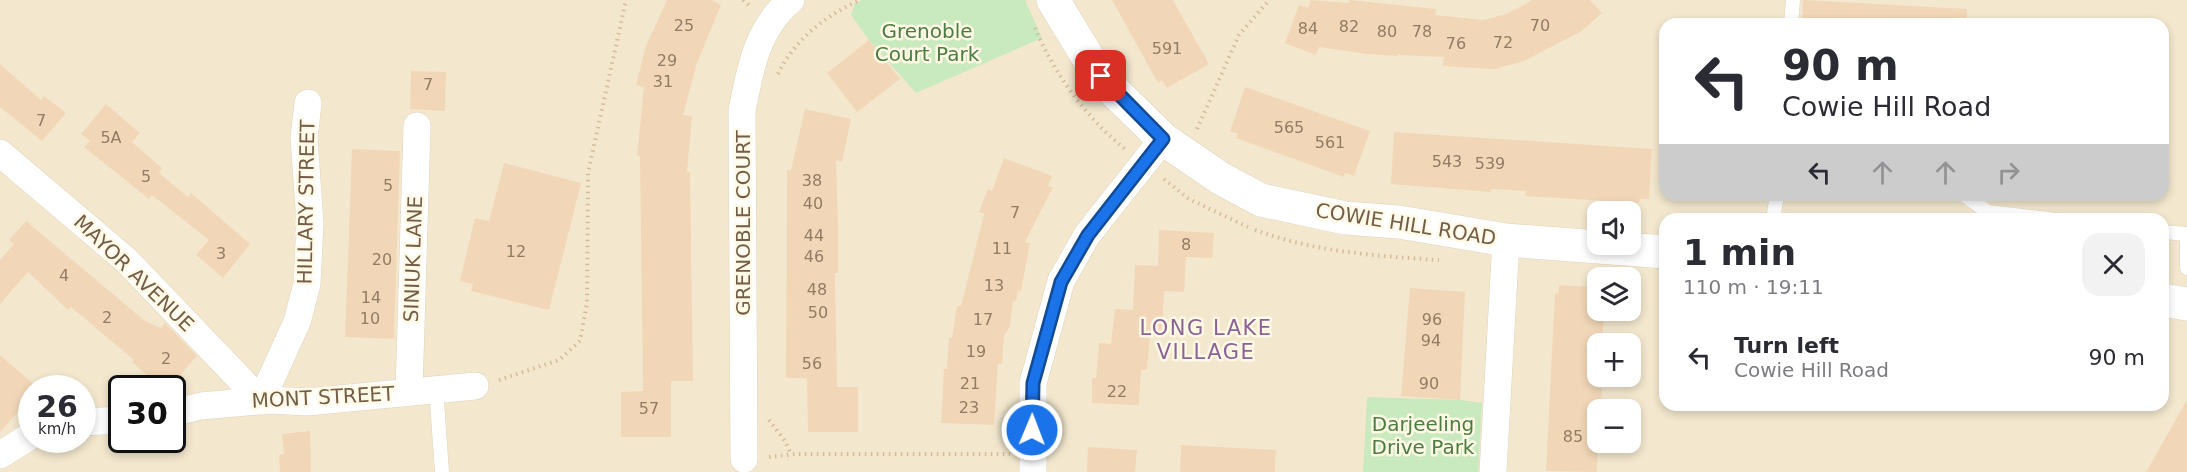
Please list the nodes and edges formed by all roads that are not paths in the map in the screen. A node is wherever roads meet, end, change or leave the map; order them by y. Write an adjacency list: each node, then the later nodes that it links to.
1 (791, 0): 26 (street, GRENOBLE COURT)
2 (1053, 0): 7 (street, COWIE HILL ROAD)
3 (1793, 0): 4 (lane)
4 (1792, 18)
5 (308, 103): 22 (street, HILLARY STREET)
6 (417, 126): 21 (street, SINIUK LANE)
7 (1163, 139): 14 (street, COWIE HILL ROAD); 27 (street)
8 (0, 153): 22 (street, MAYOR AVENUE)
9 (1972, 201): 10 (lane)
10 (1997, 213)
11 (2187, 229): 13 (lane)
12 (2169, 232): 13 (lane)
13 (2187, 234): 16 (lane)
14 (1506, 247): 15 (street, COWIE HILL ROAD); 29 (street)
15 (1659, 252)
16 (2187, 268)
17 (2169, 301): 18 (street)
18 (2187, 304)
19 (475, 386): 20 (street, MONT STREET)
20 (436, 388): 21 (street, MONT STREET); 28 (lane)
21 (408, 392): 22 (street, MONT STREET)
22 (261, 401): 23 (street, MONT STREET)
23 (186, 410)
24 (18, 444): 25 (street)
25 (0, 455)
26 (744, 459)
27 (1033, 463)
28 (442, 472)
29 (1493, 472)

